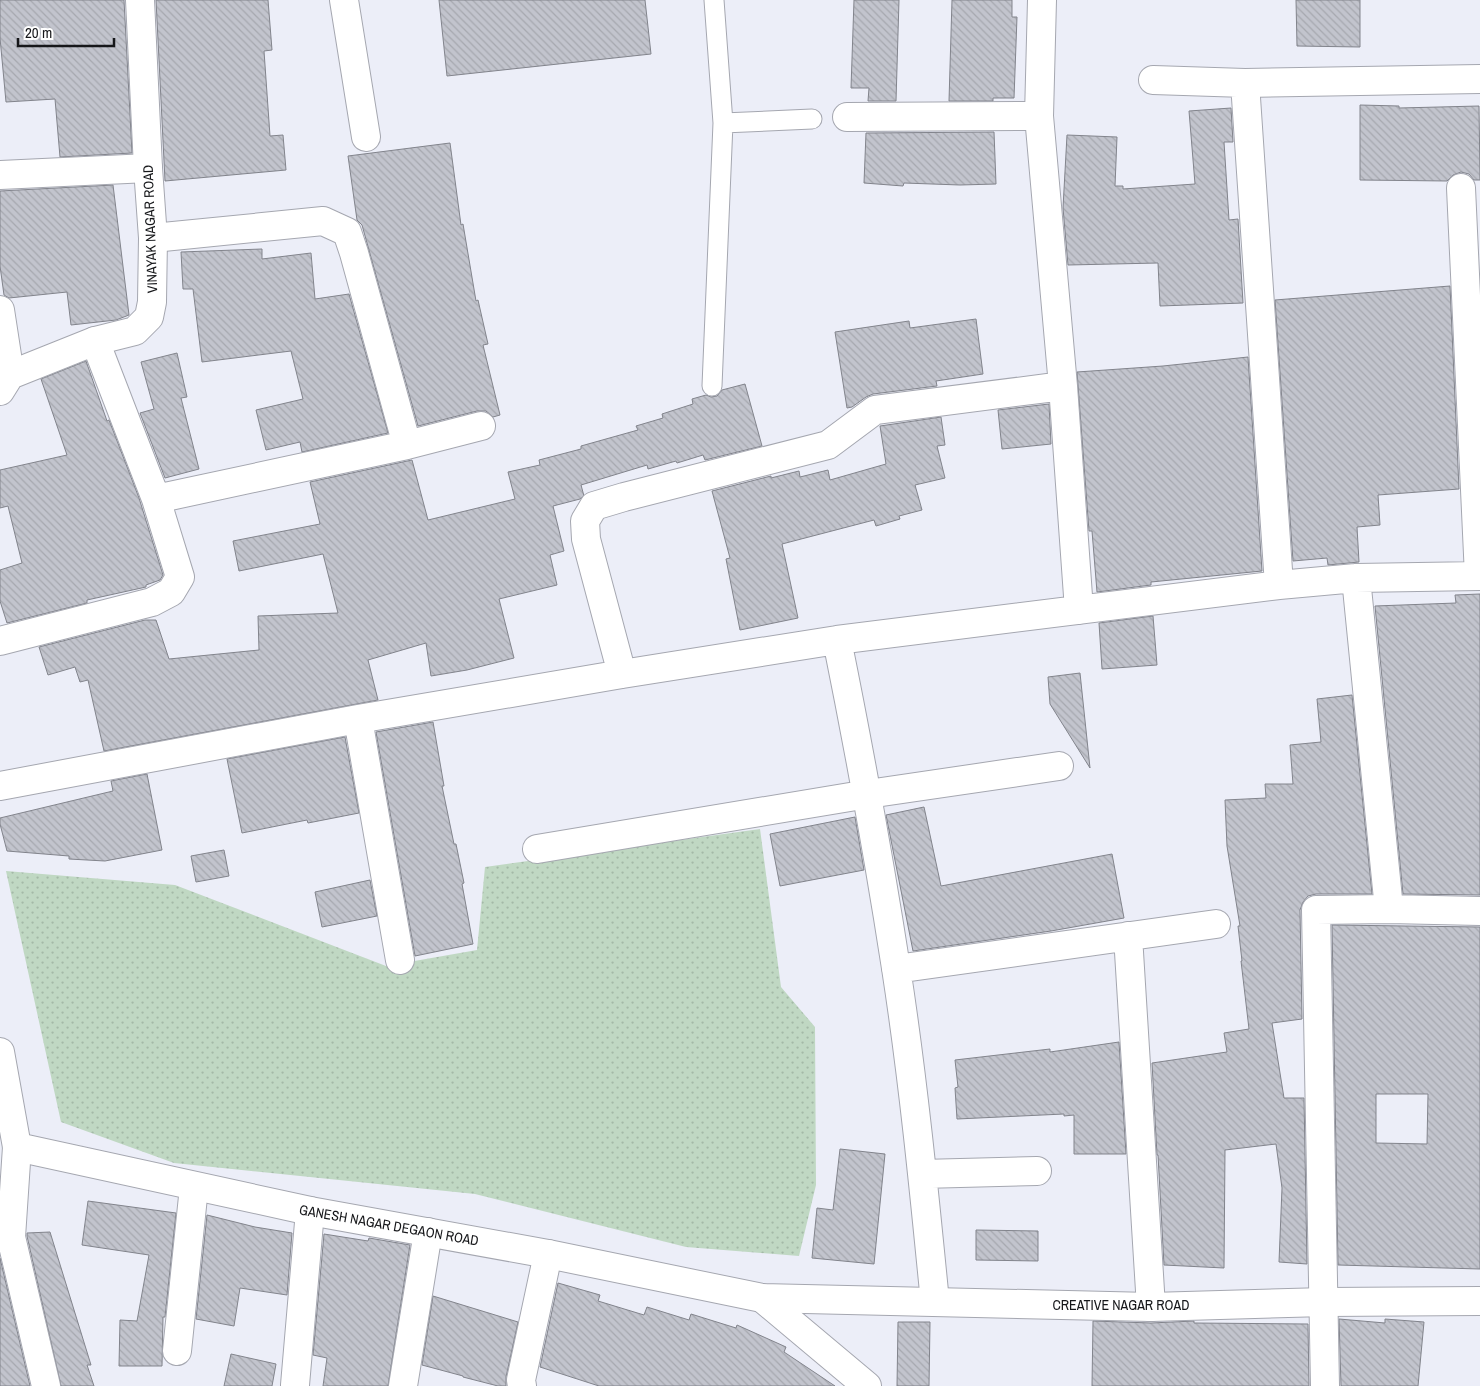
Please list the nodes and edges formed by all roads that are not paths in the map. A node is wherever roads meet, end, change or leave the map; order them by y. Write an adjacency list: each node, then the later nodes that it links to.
1 (140, 0): 13 (street, VINAYAK NAGAR ROAD)
2 (344, 0): 12 (street)
3 (714, 0): 11 (lane)
4 (1042, 0): 8 (street)
5 (1480, 79): 7 (street)
6 (1153, 80): 7 (street)
7 (1245, 83): 27 (street)
8 (1039, 116): 9 (street); 21 (street)
9 (847, 117)
10 (812, 119): 11 (lane)
11 (723, 123): 20 (lane)
12 (366, 137)
13 (148, 168): 14 (street); 16 (street, VINAYAK NAGAR ROAD)
14 (0, 176)
15 (1461, 188): 25 (street)
16 (153, 238): 18 (street, VINAYAK NAGAR ROAD); 23 (street)
17 (0, 310): 19 (street)
18 (95, 341): 19 (street, VINAYAK NAGAR ROAD); 24 (street)
19 (5, 383)
20 (712, 386)
21 (1063, 386): 28 (street); 31 (street)
22 (481, 426): 23 (street)
23 (407, 444): 24 (street)
24 (156, 499): 29 (street)
25 (1480, 576): 26 (street)
26 (1356, 578): 27 (street); 37 (street)
27 (1279, 585): 28 (street)
28 (1079, 610): 30 (street)
29 (0, 640)
30 (838, 640): 31 (street); 35 (street)
31 (622, 674): 32 (street)
32 (358, 718): 34 (street); 41 (street)
33 (1058, 766): 35 (street)
34 (0, 786)
35 (868, 794): 36 (street); 42 (street)
36 (537, 849)
37 (1389, 909): 38 (street); 54 (street)
38 (1480, 911)
39 (1216, 924): 40 (street)
40 (1128, 936): 42 (street); 55 (street)
41 (400, 960)
42 (896, 969): 46 (street)
43 (0, 1052): 44 (street)
44 (8, 1151): 47 (street, GANESH NAGAR DEGAON ROAD); 59 (street)
45 (1037, 1171): 46 (street)
46 (922, 1174): 53 (street)
47 (194, 1187): 48 (street, GANESH NAGAR DEGAON ROAD); 56 (street)
48 (310, 1211): 49 (street, GANESH NAGAR DEGAON ROAD); 58 (street)
49 (428, 1232): 50 (street, GANESH NAGAR DEGAON ROAD); 60 (street)
50 (548, 1254): 51 (street, GANESH NAGAR DEGAON ROAD); 57 (street)
51 (762, 1298): 53 (street, CREATIVE NAGAR ROAD); 61 (street)
52 (1480, 1301): 54 (street, CREATIVE NAGAR ROAD)
53 (935, 1302): 55 (street, CREATIVE NAGAR ROAD)
54 (1325, 1302): 55 (street, CREATIVE NAGAR ROAD); 62 (street)
55 (1151, 1307)
56 (177, 1351)
57 (528, 1384)
58 (296, 1385)
59 (46, 1386)
60 (403, 1386)
61 (867, 1386)
62 (1325, 1386)

